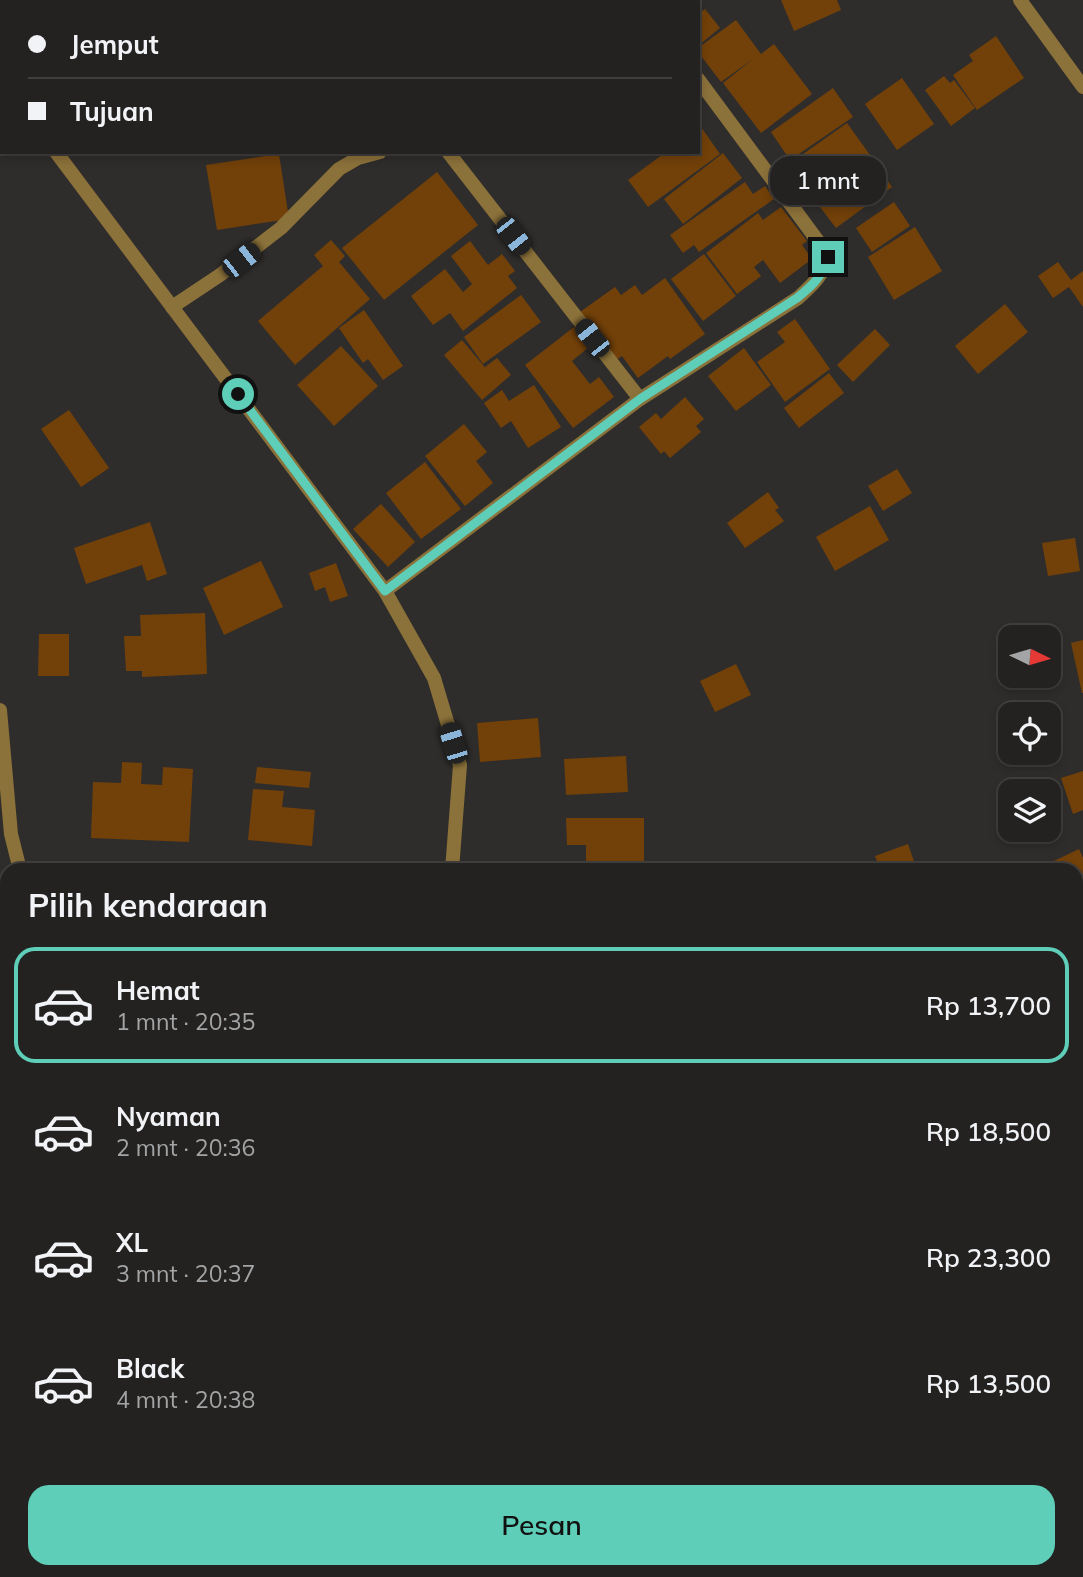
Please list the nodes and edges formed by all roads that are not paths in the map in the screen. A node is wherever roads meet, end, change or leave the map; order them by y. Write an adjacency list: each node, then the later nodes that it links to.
1 (1020, 0): 3 (street)
2 (700, 82): 8 (street)
3 (1083, 87)
4 (57, 154): 7 (street)
5 (373, 154): 7 (street)
6 (450, 154): 8 (street)
7 (172, 307): 9 (street)
8 (640, 399): 9 (street)
9 (385, 591): 12 (street)
10 (0, 710): 11 (street)
11 (18, 863)
12 (453, 863)

